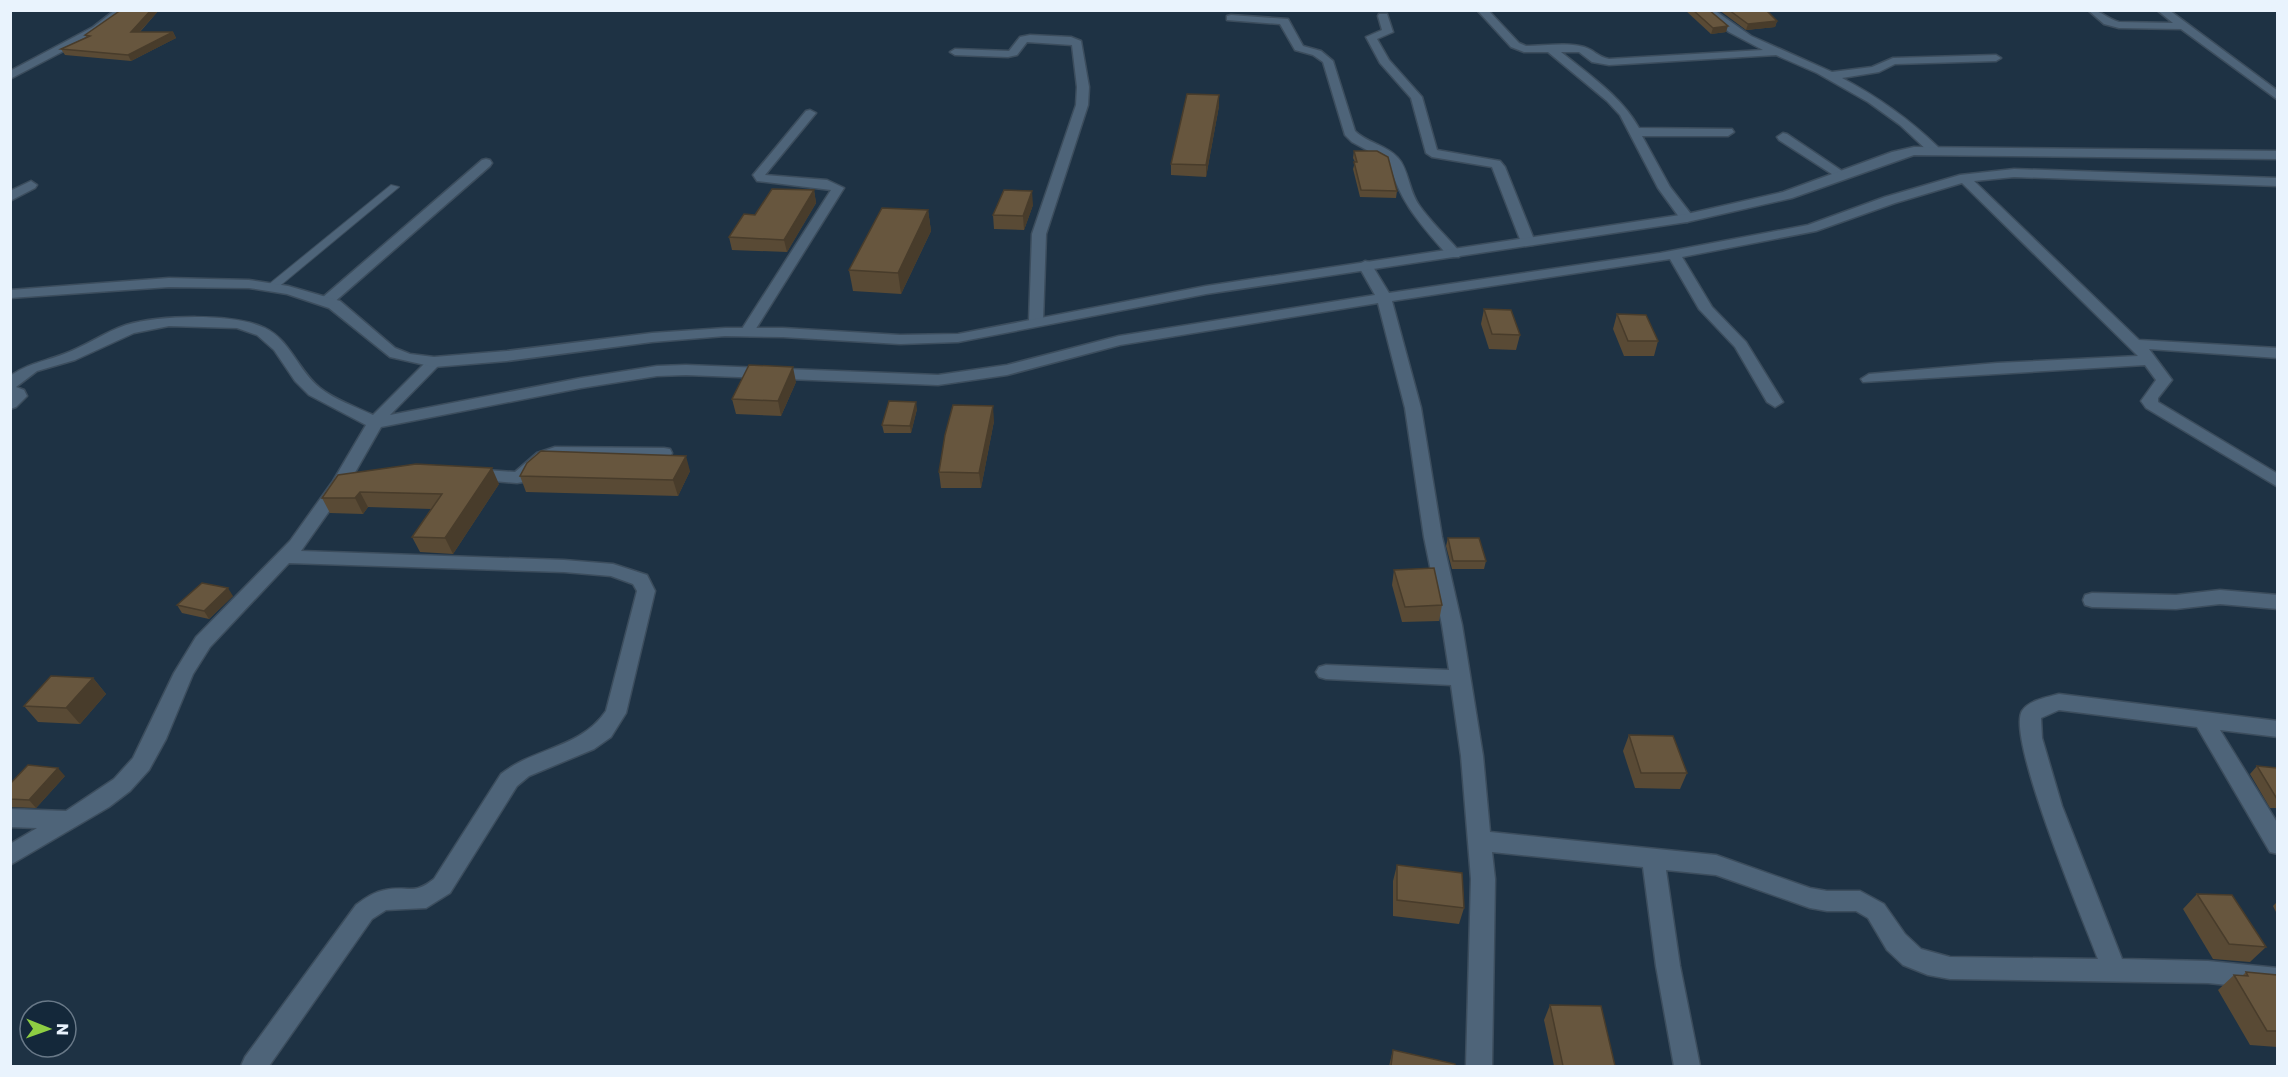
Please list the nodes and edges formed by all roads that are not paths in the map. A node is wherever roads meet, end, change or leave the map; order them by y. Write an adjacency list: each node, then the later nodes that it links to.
1 (122, 10): 14 (street)
2 (1482, 10): 10 (street)
3 (1708, 10): 12 (street)
4 (2093, 10): 9 (street)
5 (2162, 10): 9 (street)
6 (1279, 15): 8 (street); 32 (street)
7 (1383, 16): 31 (street)
8 (1231, 18)
9 (2181, 26): 16 (street)
10 (1551, 50): 12 (street); 18 (street)
11 (955, 52): 38 (street)
12 (1777, 52): 15 (street)
13 (1996, 58): 15 (street)
14 (10, 76)
15 (1829, 76): 21 (street)
16 (2277, 97)
17 (810, 112): 39 (street)
18 (1635, 132): 19 (street); 30 (street)
19 (1728, 132)
20 (1782, 137): 24 (street)
21 (1934, 150): 22 (street); 24 (street)
22 (2277, 155)
23 (486, 163): 37 (street)
24 (1842, 175): 30 (street)
25 (1964, 178): 26 (street); 33 (street); 40 (street)
26 (2277, 182)
27 (31, 185): 29 (street)
28 (394, 187): 35 (lane)
29 (10, 197)
30 (1688, 218): 31 (street)
31 (1528, 242): 32 (street)
32 (1454, 254): 34 (street)
33 (1674, 254): 34 (street); 47 (street)
34 (1374, 281): 38 (street); 49 (street); 59 (street)
35 (272, 287): 36 (street); 37 (street)
36 (10, 294)
37 (327, 301): 43 (street)
38 (1036, 321): 39 (street)
39 (747, 332): 43 (street)
40 (2136, 344): 41 (street); 42 (street)
41 (2277, 353)
42 (2149, 360): 44 (street); 53 (street)
43 (434, 362): 49 (street)
44 (1869, 379)
45 (10, 384): 49 (street)
46 (10, 390): 48 (street)
47 (1775, 402)
48 (10, 404)
49 (375, 423): 54 (street)
50 (664, 453): 51 (street)
51 (458, 472)
52 (363, 479): 54 (street)
53 (2277, 482)
54 (339, 483): 55 (street)
55 (285, 557): 63 (street); 70 (street)
56 (2092, 600): 57 (street)
57 (2277, 602)
58 (1326, 672): 59 (street)
59 (1460, 678): 64 (street)
60 (2203, 719): 61 (street); 65 (street); 68 (street)
61 (2277, 729)
62 (10, 818): 63 (street)
63 (70, 820): 66 (street)
64 (1481, 841): 67 (street); 71 (street)
65 (2277, 845)
66 (10, 856)
67 (1653, 857): 68 (street); 72 (street)
68 (2115, 972): 69 (street)
69 (2277, 979)
70 (254, 1066)
71 (1479, 1066)
72 (1688, 1066)

